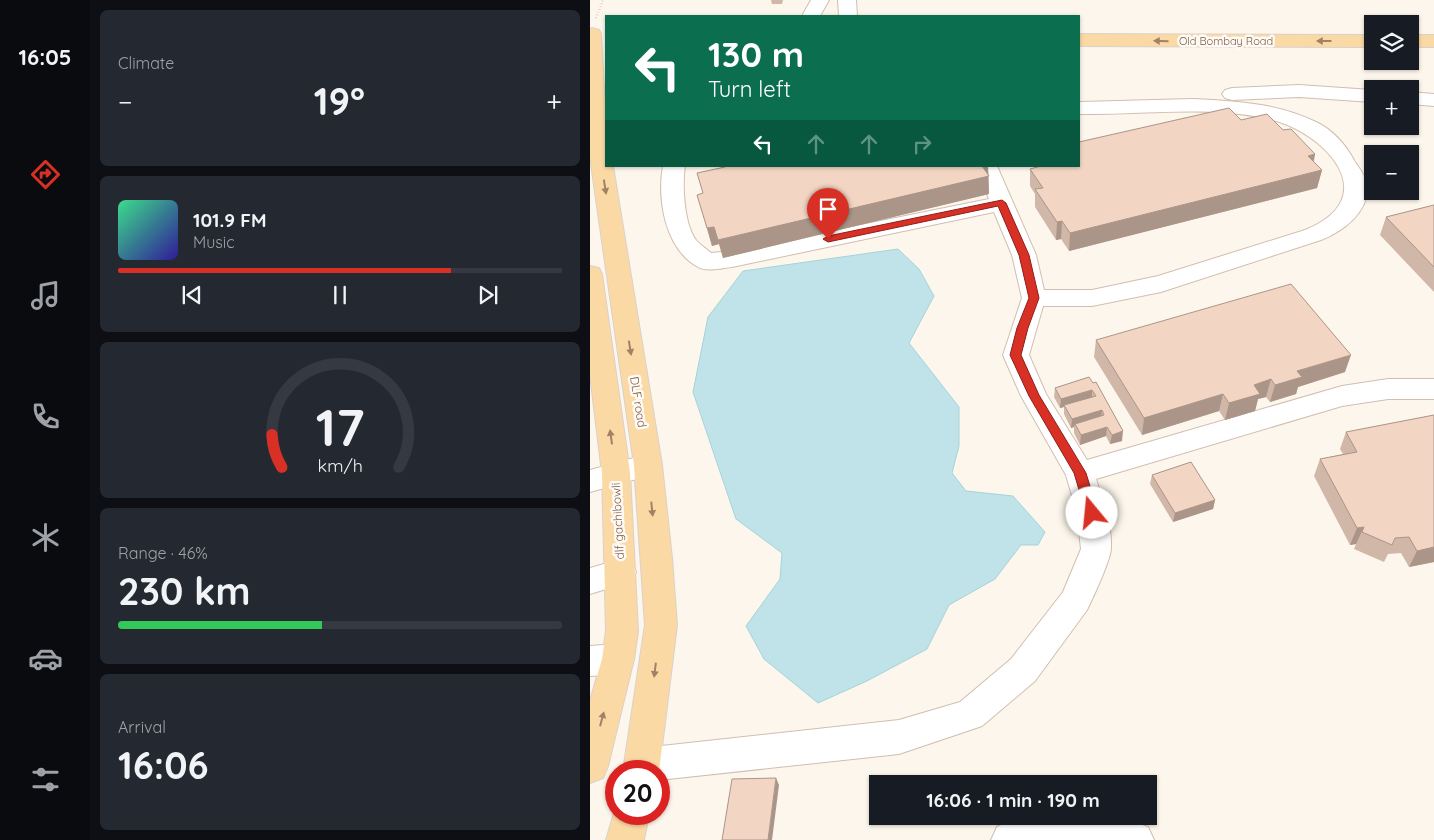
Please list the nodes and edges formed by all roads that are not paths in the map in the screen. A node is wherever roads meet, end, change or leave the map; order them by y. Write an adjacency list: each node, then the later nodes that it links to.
1 (820, 0): 3 (lane)
2 (847, 0): 4 (lane)
3 (812, 15)
4 (848, 15)
5 (1080, 25): 6 (main road, Old Bombay Road)
6 (1364, 25)
7 (1419, 26): 8 (main road)
8 (1434, 26)
9 (597, 32): 25 (main road, DLF road, one-way to 25)
10 (1080, 40): 11 (main road, Old Bombay Road, one-way to 10)
11 (1364, 41)
12 (1419, 41): 13 (main road)
13 (1434, 41)
14 (1364, 95): 17 (lane)
15 (1419, 99): 16 (lane)
16 (1434, 100)
17 (1180, 104): 18 (lane); 23 (lane)
18 (1080, 108)
19 (674, 167): 21 (lane)
20 (986, 167): 21 (lane)
21 (1002, 203): 23 (lane)
22 (590, 274): 27 (main road, dlf gachibowli, one-way to 22)
23 (1034, 298): 26 (lane)
24 (1434, 389): 26 (lane)
25 (648, 465): 27 (lane); 31 (main road, DLF road, one-way to 31)
26 (1080, 473): 32 (lane)
27 (603, 477): 28 (main road, dlf gachibowli)
28 (621, 572): 29 (lane); 30 (main road, dlf gachibowli)
29 (590, 581)
30 (604, 660): 33 (main road, dlf gachibowli, one-way to 30)
31 (643, 760)
32 (670, 765)
33 (590, 766)
34 (628, 825): 35 (main road)
35 (625, 840)
36 (1010, 840): 37 (lane)
37 (1135, 840)

